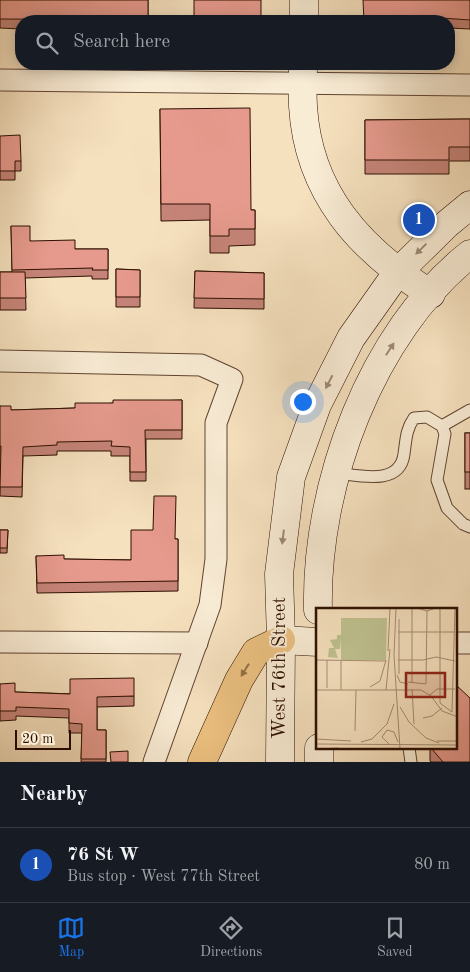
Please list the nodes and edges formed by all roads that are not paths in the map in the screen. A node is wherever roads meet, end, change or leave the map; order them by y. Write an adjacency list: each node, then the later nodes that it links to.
1 (304, 0): 2 (street)
2 (304, 15)
3 (303, 74): 4 (street); 5 (street); 8 (street)
4 (0, 80)
5 (470, 85)
6 (470, 205): 8 (street, West 76th Street, one-way to 8)
7 (470, 254): 9 (street)
8 (397, 273): 9 (street); 16 (street, West 76th Street, one-way to 16)
9 (430, 294): 13 (street, one-way to 9)
10 (0, 361): 19 (street)
11 (470, 410): 12 (lane)
12 (442, 426): 13 (lane); 14 (lane)
13 (334, 472): 15 (street)
14 (470, 527)
15 (318, 599)
16 (282, 640): 18 (street); 20 (highway, one-way to 20); 24 (street, West 76th Street)
17 (0, 642): 19 (street)
18 (316, 642)
19 (197, 643): 21 (street)
20 (219, 726): 22 (highway); 23 (highway)
21 (154, 762)
22 (202, 762)
23 (216, 762)
24 (280, 762)

